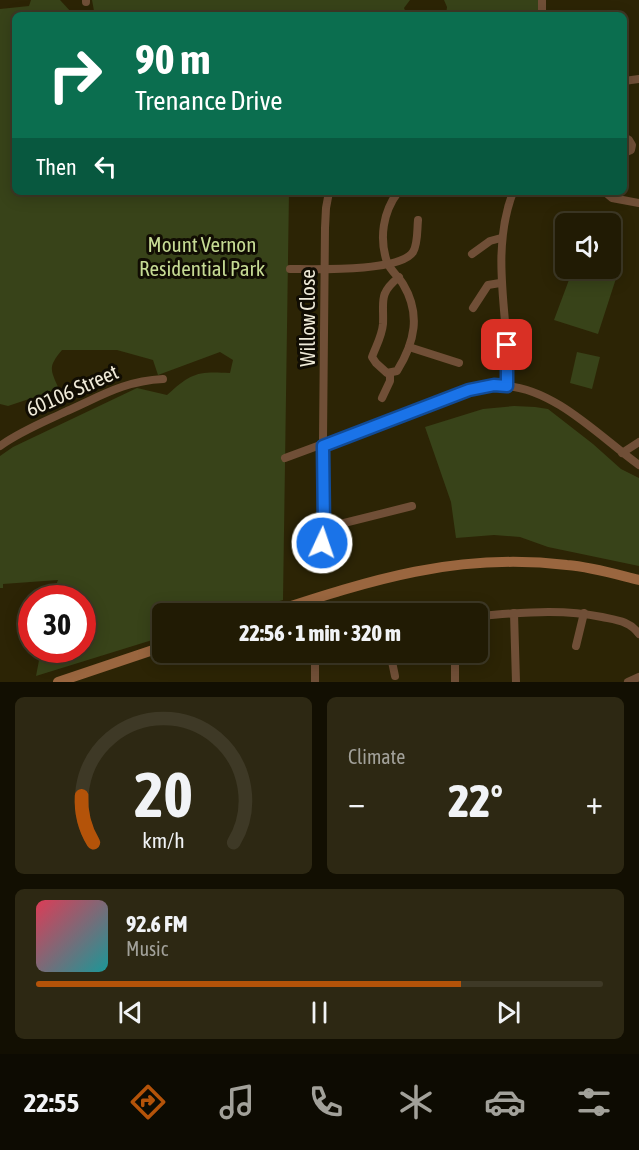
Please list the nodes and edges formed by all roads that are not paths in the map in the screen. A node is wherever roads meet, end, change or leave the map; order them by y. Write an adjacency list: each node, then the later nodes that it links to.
1 (627, 139): 2 (street)
2 (627, 152)
3 (328, 195): 12 (street, Willow Close)
4 (396, 195): 11 (street)
5 (509, 195): 9 (street)
6 (608, 195): 7 (street)
7 (639, 203)
8 (418, 220): 11 (street)
9 (501, 238): 10 (street); 15 (street)
10 (472, 254)
11 (388, 264): 12 (street); 14 (street)
12 (325, 268): 13 (street); 25 (street, Willow Close)
13 (291, 269)
14 (399, 277): 17 (street); 19 (street)
15 (501, 283): 16 (street); 21 (street)
16 (472, 308)
17 (409, 347): 18 (street); 19 (street)
18 (459, 363)
19 (390, 373): 22 (street)
20 (164, 379): 24 (street, 60106 Street)
21 (507, 386): 25 (street); 26 (street)
22 (382, 398)
23 (639, 442): 26 (street)
24 (0, 446)
25 (323, 446): 27 (street); 30 (street, Willow Close)
26 (622, 453): 28 (street)
27 (285, 458)
28 (639, 465)
29 (412, 506): 30 (street)
30 (324, 528): 31 (street, Willow Close)
31 (322, 543)
32 (639, 580): 33 (main road)
33 (302, 603)
34 (514, 613): 35 (street); 36 (street); 48 (street)
35 (584, 613): 37 (street); 38 (street)
36 (488, 615)
37 (639, 634)
38 (576, 646)
39 (152, 650): 45 (main road)
40 (315, 663): 46 (street)
41 (392, 663): 43 (street)
42 (454, 663): 47 (street)
43 (395, 676)
44 (639, 677): 49 (street)
45 (58, 682)
46 (315, 682)
47 (455, 682)
48 (516, 682)
49 (628, 682)

